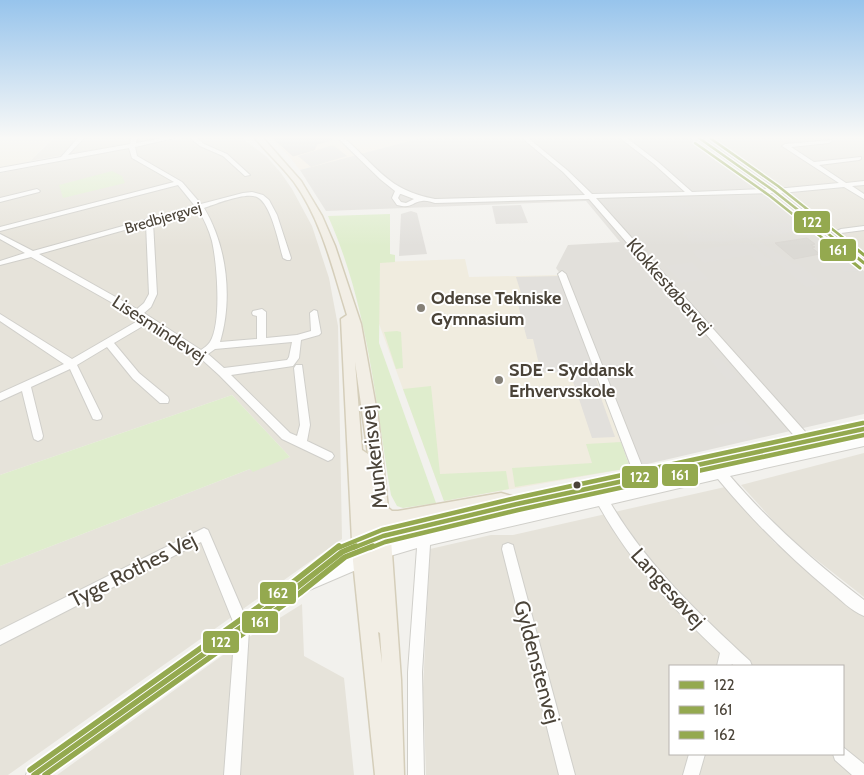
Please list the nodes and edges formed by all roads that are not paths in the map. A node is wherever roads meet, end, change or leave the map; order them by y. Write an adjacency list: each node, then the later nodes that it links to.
1 (164, 174): 8 (street)
2 (291, 174): 28 (main road, Munkerisvej)
3 (378, 174): 14 (street)
4 (567, 174): 14 (street, Klokkestøbervej)
5 (669, 174): 13 (street)
6 (750, 174): 12 (street)
7 (829, 174): 10 (street)
8 (180, 183): 17 (street); 20 (street)
9 (864, 183): 10 (street)
10 (847, 185): 12 (street); 15 (street)
11 (37, 191): 16 (street)
12 (774, 191): 13 (street); 26 (street)
13 (691, 194): 14 (street)
14 (591, 197): 49 (street, Klokkestøbervej)
15 (864, 197)
16 (0, 200)
17 (200, 208): 18 (street, Bredbjergvej); 24 (street, Bredbjergvej); 37 (street)
18 (150, 222): 23 (street, Bredbjergvej); 29 (street)
19 (864, 228): 21 (street)
20 (0, 229)
21 (841, 231)
22 (0, 236): 23 (street, Lisesmindevej)
23 (32, 254): 25 (street, Bredbjergvej); 29 (street, Lisesmindevej)
24 (287, 258)
25 (0, 263)
26 (864, 263)
27 (562, 274): 53 (street)
28 (344, 292): 56 (main road, Munkerisvej); 58 (main road, Munkerisvej)
29 (138, 313): 33 (street, Lisesmindevej)
30 (256, 313): 35 (street)
31 (314, 313): 34 (street)
32 (0, 318): 39 (street)
33 (148, 318): 36 (street); 38 (street, Lisesmindevej)
34 (297, 338): 35 (street); 41 (street)
35 (262, 341): 37 (street)
36 (109, 343): 39 (street); 44 (street)
37 (212, 346): 38 (street)
38 (201, 354): 41 (street, Lisesmindevej)
39 (72, 364): 42 (street); 45 (street)
40 (298, 368): 50 (street)
41 (222, 372): 50 (street, Lisesmindevej)
42 (26, 386): 43 (street); 47 (street)
43 (0, 397)
44 (164, 400)
45 (97, 416)
46 (864, 429): 49 (street)
47 (38, 436)
48 (864, 441): 52 (street)
49 (807, 442): 53 (street)
50 (301, 444): 51 (street, Lisesmindevej)
51 (328, 456)
52 (721, 474): 54 (street); 60 (street)
53 (641, 478): 55 (street)
54 (602, 500): 57 (street); 63 (street, Langesøvej)
55 (517, 504): 56 (main road); 58 (street)
56 (382, 512): 58 (main road, Munkerisvej)
57 (424, 540): 58 (street); 72 (street)
58 (372, 548): 61 (street); 70 (main road, Munkerisvej); 71 (main road, Munkerisvej)
59 (508, 549): 73 (street, Gyldenstenvej)
60 (864, 609)
61 (242, 627): 62 (street, Tyge Rothes Vej); 68 (street); 69 (street)
62 (0, 638)
63 (728, 651): 64 (street); 65 (street, Langesøvej)
64 (724, 665)
65 (744, 665)
66 (698, 755): 74 (street)
67 (841, 755): 75 (street)
68 (34, 775)
69 (232, 775)
70 (385, 775)
71 (394, 775)
72 (416, 775)
73 (567, 775)
74 (691, 775)
75 (864, 775)

